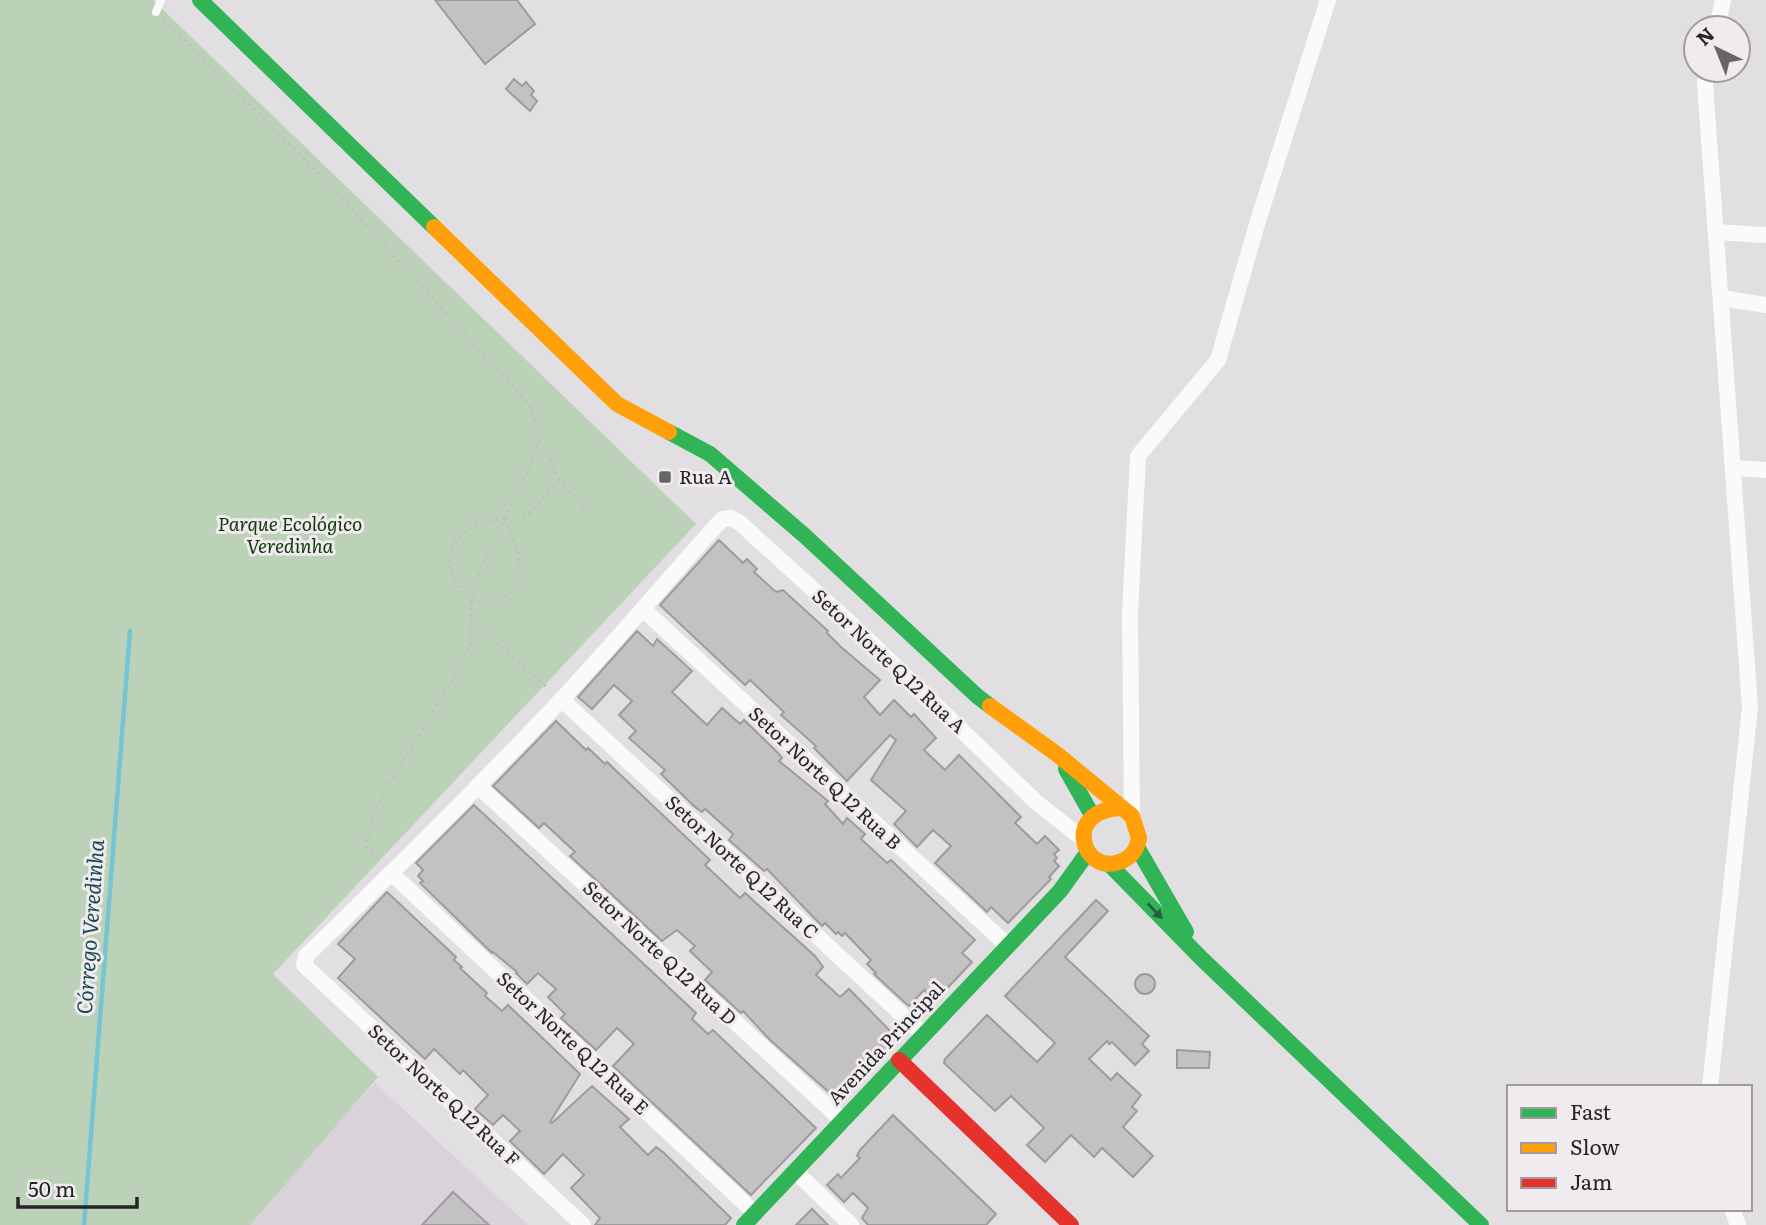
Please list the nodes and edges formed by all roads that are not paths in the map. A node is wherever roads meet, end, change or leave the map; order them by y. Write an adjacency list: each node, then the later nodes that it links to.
1 (161, 0): 4 (lane)
2 (200, 0): 16 (street)
3 (1328, 0): 19 (street)
4 (156, 12)
5 (1706, 84): 6 (street)
6 (1716, 232): 7 (street); 8 (street)
7 (1766, 235)
8 (1721, 298): 9 (street); 10 (street)
9 (1766, 305)
10 (1733, 468): 11 (street); 14 (street)
11 (1766, 470)
12 (644, 610): 13 (street); 18 (street, Setor Norte Q 12 Rua A); 26 (street, Setor Norte Q 12 Rua B)
13 (561, 699): 17 (street); 28 (street, Setor Norte Q 12 Rua C)
14 (1750, 707): 15 (street); 30 (street)
15 (1766, 716)
16 (1058, 754): 19 (street); 20 (street)
17 (478, 786): 24 (street); 31 (street, Setor Norte Q 12 Rua D)
18 (1036, 802): 20 (street); 21 (street, Setor Norte Q 12 Rua A)
19 (1126, 812): 20 (street); 22 (street)
20 (1089, 818): 21 (street, Avenida Principal)
21 (1085, 846): 23 (street); 25 (street, Avenida Principal)
22 (1137, 847): 23 (street, Avenida Principal); 27 (street)
23 (1107, 864): 25 (street, Avenida Principal); 27 (street, one-way to 27)
24 (391, 873): 33 (street, Setor Norte Q 12 Rua E); 34 (street, Setor Norte Q 12 Rua F)
25 (1060, 891): 26 (street, Avenida Principal)
26 (1007, 945): 28 (street, Avenida Principal)
27 (1201, 958): 37 (street)
28 (923, 1035): 29 (street, Avenida Principal)
29 (899, 1060): 31 (street, Avenida Principal); 36 (street)
30 (1710, 1085)
31 (843, 1121): 32 (street, Avenida Principal)
32 (794, 1171): 33 (street, Avenida Principal); 35 (street)
33 (750, 1219)
34 (583, 1225)
35 (851, 1225)
36 (1071, 1225)
37 (1481, 1225)

